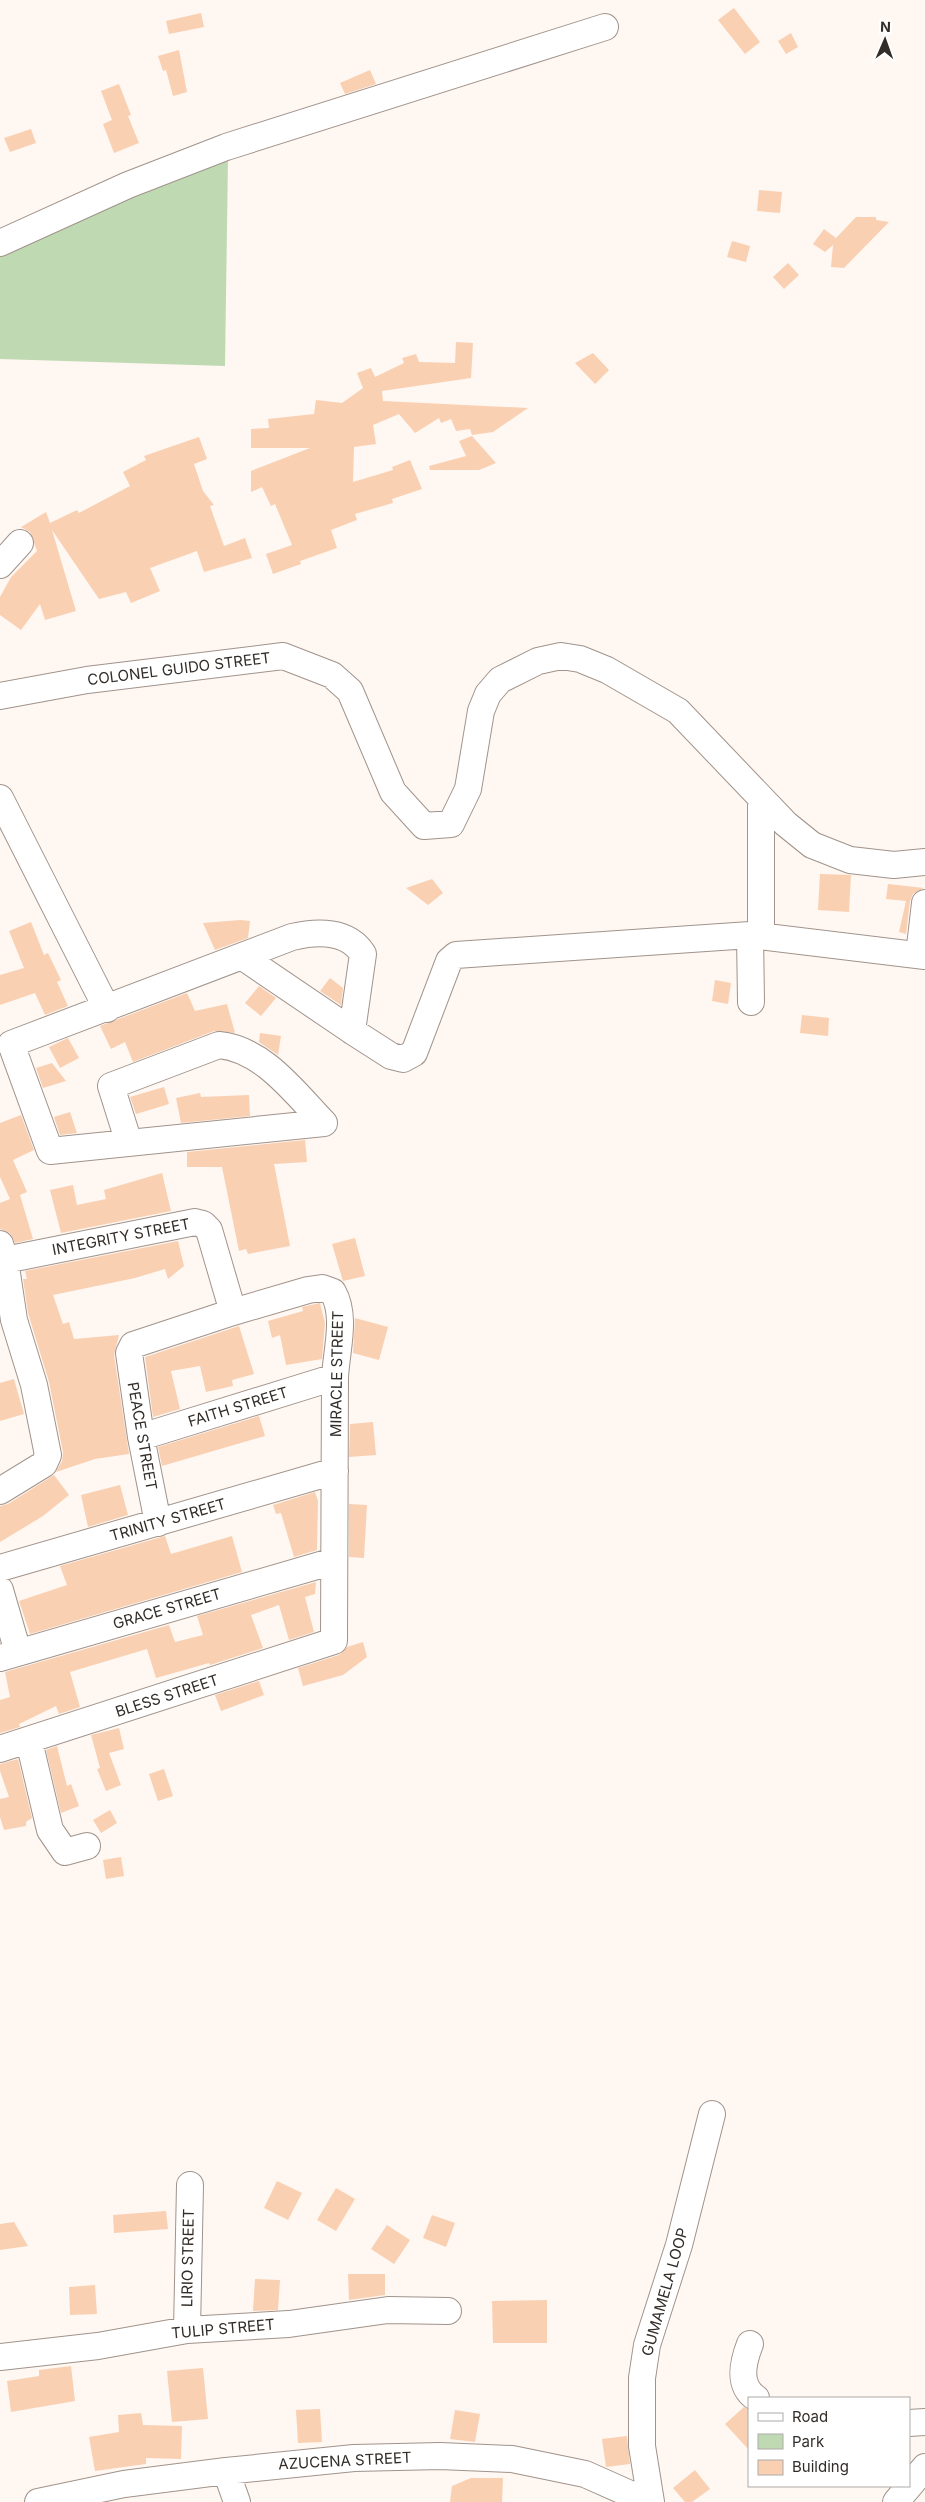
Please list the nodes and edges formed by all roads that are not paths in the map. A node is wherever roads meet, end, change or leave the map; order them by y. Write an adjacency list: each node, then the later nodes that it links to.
1 (605, 26): 2 (street)
2 (0, 243)
3 (20, 543): 4 (street)
4 (0, 565)
5 (0, 696): 7 (street, COLONEL GUIDO STREET)
6 (0, 798): 14 (street)
7 (761, 798): 8 (street, COLONEL GUIDO STREET); 10 (street)
8 (925, 862)
9 (925, 903): 12 (street)
10 (755, 935): 12 (street); 13 (street); 15 (street)
11 (243, 956): 14 (street); 15 (street); 15 (street)
12 (922, 956)
13 (751, 1002)
14 (107, 1009): 16 (street)
15 (352, 1031)
16 (129, 1143): 16 (street)
17 (3, 1252): 18 (street, INTEGRITY STREET); 23 (street)
18 (233, 1312): 19 (street, MIRACLE STREET); 20 (street, MIRACLE STREET)
19 (131, 1348): 21 (street, PEACE STREET)
20 (335, 1377): 21 (street, FAITH STREET); 22 (street, MIRACLE STREET)
21 (141, 1437): 24 (street, PEACE STREET)
22 (335, 1471): 24 (street, TRINITY STREET); 25 (street, MIRACLE STREET)
23 (0, 1490)
24 (158, 1523): 26 (street, TRINITY STREET)
25 (334, 1561): 28 (street, MIRACLE STREET); 29 (street, GRACE STREET)
26 (0, 1568)
27 (0, 1590): 29 (street)
28 (334, 1641): 30 (street, BLESS STREET)
29 (9, 1655)
30 (29, 1741): 31 (street, BLESS STREET); 32 (street)
31 (0, 1749)
32 (87, 1846)
33 (712, 2114): 48 (street, GUMAMELA LOOP)
34 (190, 2185): 36 (street, LIRIO STREET)
35 (448, 2311): 36 (street, TULIP STREET)
36 (187, 2330): 38 (street, TULIP STREET)
37 (750, 2344): 39 (street)
38 (0, 2357)
39 (754, 2397)
40 (925, 2422): 41 (street)
41 (910, 2423)
42 (925, 2467): 44 (street)
43 (226, 2470): 46 (street, AZUCENA STREET); 47 (street); 48 (street, AZUCENA STREET)
44 (910, 2485)
45 (908, 2487): 49 (street)
46 (38, 2502)
47 (237, 2502)
48 (649, 2502)
49 (896, 2502)

